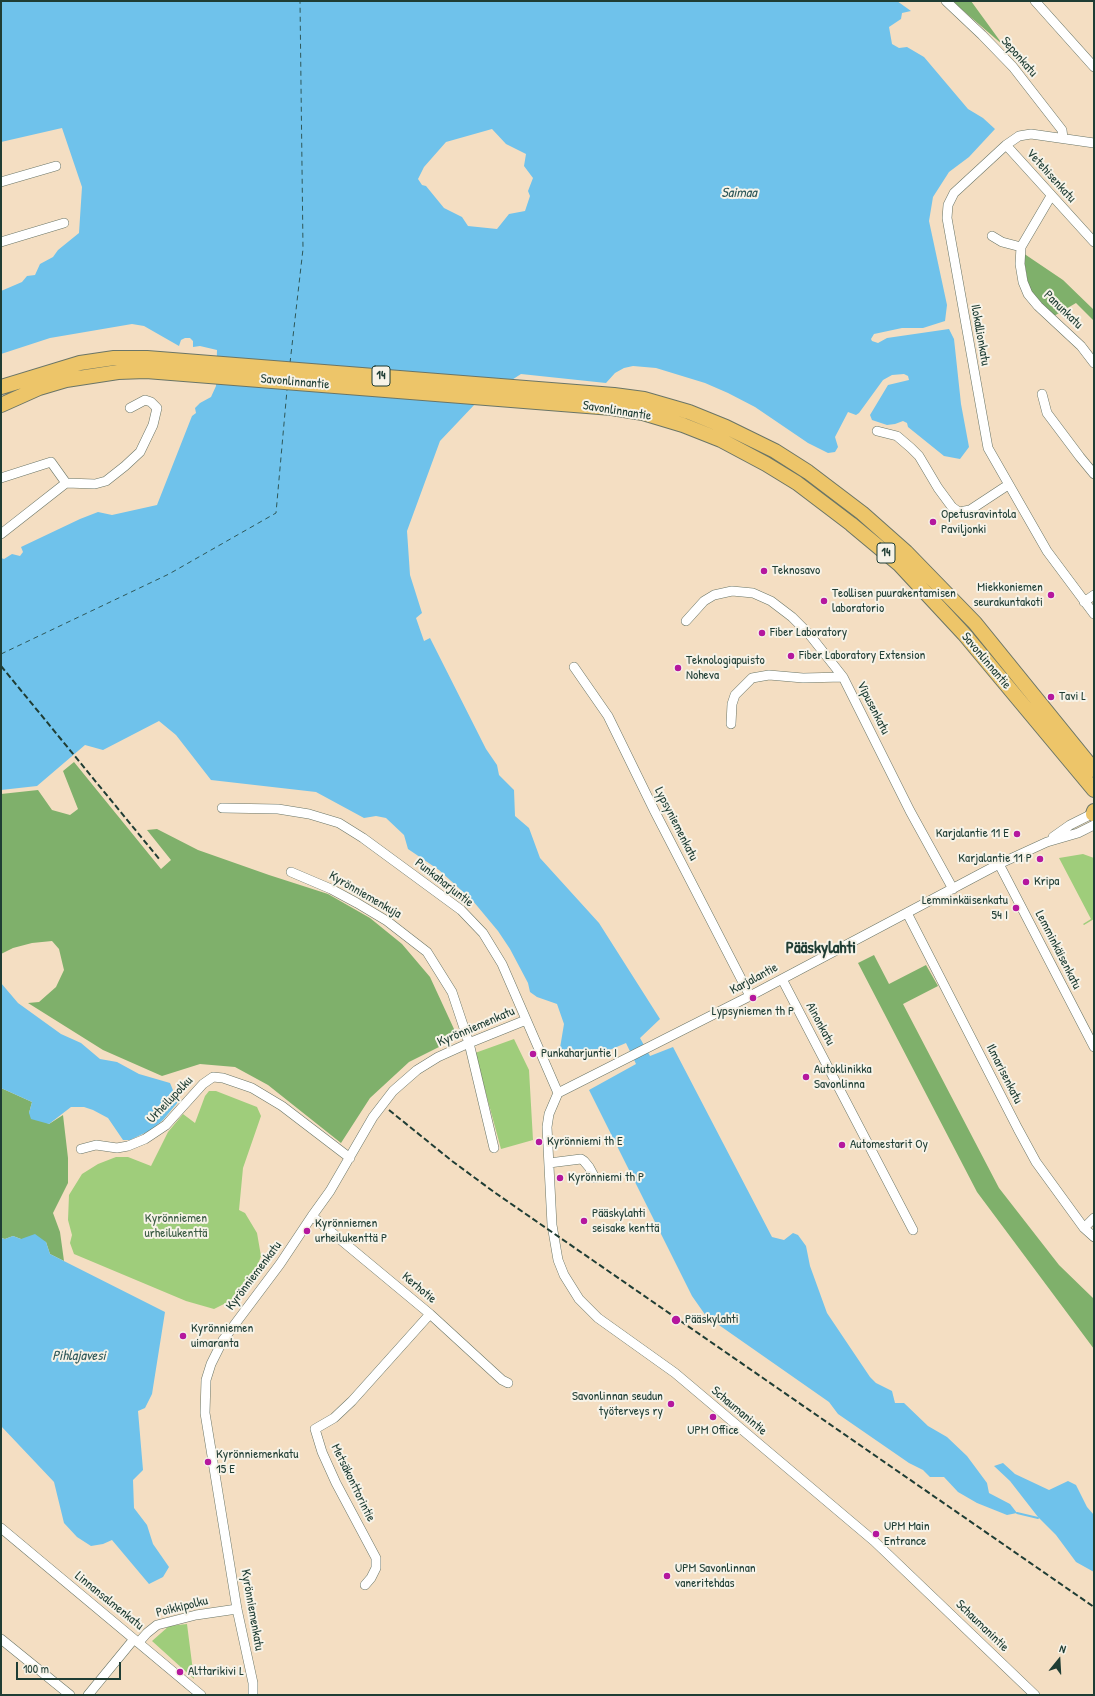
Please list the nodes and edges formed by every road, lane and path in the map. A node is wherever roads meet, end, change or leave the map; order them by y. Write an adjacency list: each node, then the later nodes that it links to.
1 (946, 1): 4 (street, Seponkatu)
2 (1035, 1): 3 (street)
3 (1094, 67)
4 (1062, 138): 5 (street, Ilokallionkatu); 6 (street, Ilokallionkatu)
5 (1094, 143)
6 (1006, 145): 9 (street, Vetehisenkatu); 26 (street, Ilokallionkatu)
7 (56, 166): 8 (street)
8 (1, 182)
9 (1051, 196): 13 (street, Vetehisenkatu); 14 (street)
10 (64, 223): 12 (street)
11 (992, 236): 14 (street)
12 (1, 242)
13 (1094, 242)
14 (1021, 247): 15 (street, Panunkatu)
15 (1094, 363)
16 (147, 364): 17 (highway, Savonlinnantie / 14); 19 (highway, Savonlinnantie / 14); 20 (highway, Savonlinnantie / 14)
17 (1, 387)
18 (1042, 394): 23 (street)
19 (613, 401): 35 (highway, Savonlinnantie / 14); 36 (highway, Savonlinnantie / 14)
20 (1, 405)
21 (130, 408): 25 (street)
22 (877, 432): 26 (street)
23 (1094, 474)
24 (1, 478): 25 (street)
25 (66, 483): 27 (street)
26 (1008, 485): 29 (street, Ilokallionkatu)
27 (1, 534)
28 (1094, 595): 29 (street)
29 (1084, 602): 30 (street, Ilokallionkatu)
30 (1094, 614)
31 (686, 621): 33 (street, Vipusenkatu)
32 (574, 667): 44 (street, Lypsyniemenkatu)
33 (843, 677): 34 (street); 41 (street, Vipusenkatu)
34 (731, 724)
35 (1094, 770)
36 (1094, 790)
37 (222, 808): 45 (street, Punkaharjuntie)
38 (1094, 816): 39 (street, Karjalantie)
39 (999, 864): 41 (street, Karjalantie); 47 (street, Lemminkäisenkatu)
40 (291, 872): 46 (street, Kyrönniemenkuja)
41 (953, 889): 42 (street, Karjalantie)
42 (907, 913): 43 (street, Karjalantie); 56 (street, Ilmarisenkatu)
43 (782, 979): 44 (street, Karjalantie); 57 (street, Ainonkatu)
44 (750, 996): 48 (street, Karjalantie)
45 (526, 1020): 46 (street, Kyrönniemenkatu); 48 (street, Punkaharjuntie)
46 (469, 1043): 49 (street, Kyrönniemenkuja); 51 (street, Kyrönniemenkatu)
47 (1094, 1047)
48 (558, 1093): 52 (street, Schaumanintie)
49 (494, 1148)
50 (81, 1149): 51 (street, Urheilupolku)
51 (350, 1158): 54 (street, Kyrönniemenkatu)
52 (549, 1163): 53 (street); 70 (street, Schaumanintie)
53 (594, 1178)
54 (312, 1216): 59 (street, Kerhotie); 63 (street, Kyrönniemenkatu)
55 (1094, 1218): 56 (street)
56 (1084, 1228): 58 (street, Ilmarisenkatu)
57 (913, 1230)
58 (1094, 1237)
59 (430, 1314): 60 (street, Kerhotie); 62 (street, Metsäkonttorintie)
60 (508, 1383)
61 (1, 1528): 65 (street, Linnansalmenkatu)
62 (364, 1585)
63 (237, 1609): 65 (street, Poikkipolku); 69 (street, Kyrönniemenkatu)
64 (1, 1639): 66 (street)
65 (136, 1641): 67 (street, Poikkipolku); 68 (street, Linnansalmenkatu)
66 (70, 1695)
67 (88, 1695)
68 (201, 1695)
69 (253, 1695)
70 (1035, 1695)

